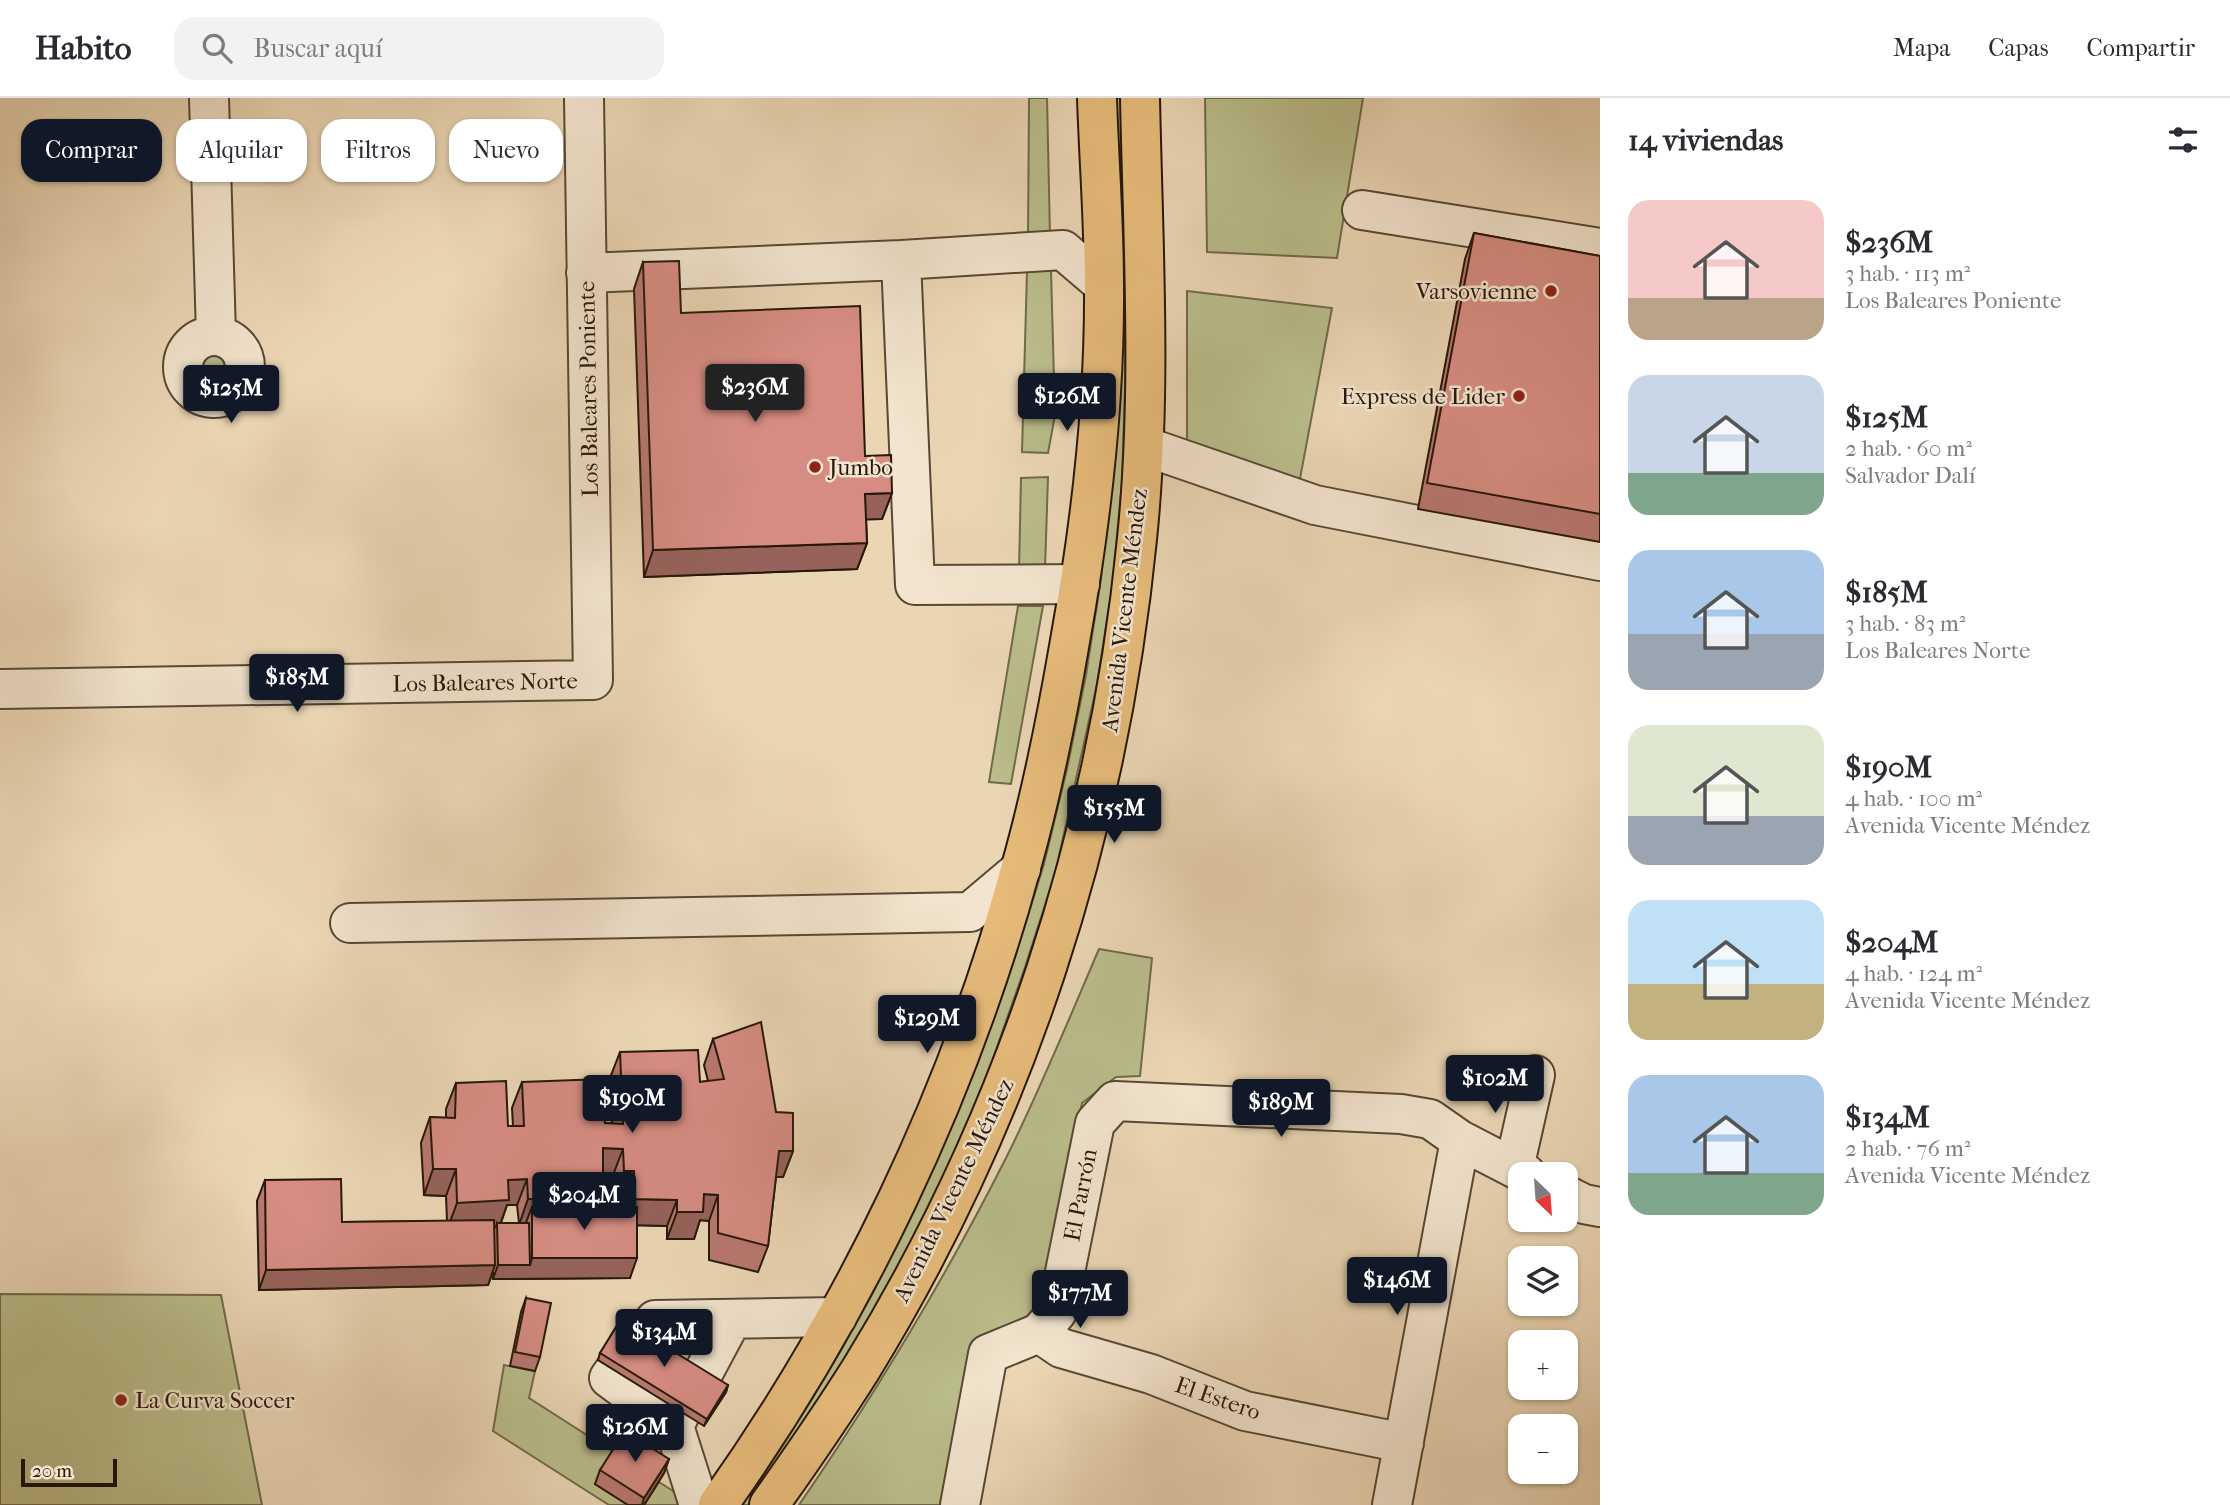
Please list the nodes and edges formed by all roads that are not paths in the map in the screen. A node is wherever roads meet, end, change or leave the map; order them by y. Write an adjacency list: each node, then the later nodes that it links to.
1 (209, 98): 10 (street)
2 (584, 98): 8 (street, Los Baleares Poniente)
3 (1097, 98): 9 (main road, Avenida Vicente Méndez)
4 (1140, 98): 11 (main road, Avenida Vicente Méndez)
5 (1362, 210): 6 (street)
6 (1600, 248)
7 (901, 260): 8 (street); 9 (street); 13 (street)
8 (586, 273): 14 (street, Los Baleares Poniente)
9 (1104, 285): 13 (main road, Avenida Vicente Méndez)
10 (216, 335)
11 (1144, 446): 12 (street); 33 (main road, Avenida Vicente Méndez)
12 (1600, 561)
13 (1080, 584): 16 (main road, Avenida Vicente Méndez)
14 (593, 680): 15 (street, Los Baleares Norte)
15 (0, 690)
16 (1021, 869): 17 (street); 24 (main road, Avenida Vicente Méndez)
17 (351, 923)
18 (1535, 1075): 20 (street)
19 (1460, 1140): 21 (street); 26 (street, El Parrón); 30 (street)
20 (1521, 1162)
21 (1508, 1165)
22 (1578, 1201): 23 (street)
23 (1600, 1207)
24 (837, 1317): 25 (street); 32 (main road, Avenida Vicente Méndez)
25 (732, 1319): 27 (street); 29 (street)
26 (1039, 1333): 30 (street, El Estero); 34 (street)
27 (640, 1339)
28 (614, 1371): 31 (street)
29 (701, 1377)
30 (1404, 1443): 35 (street)
31 (699, 1505)
32 (718, 1505)
33 (769, 1505)
34 (960, 1505)
35 (1392, 1505)

